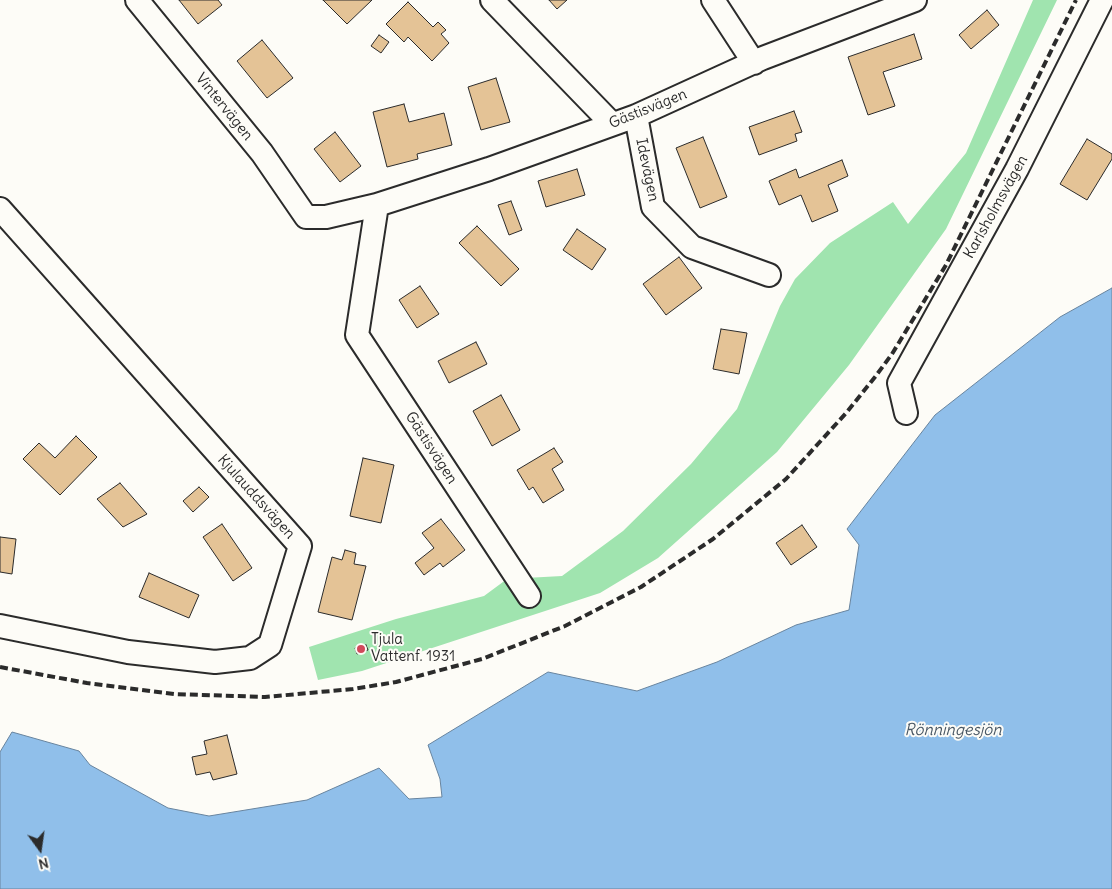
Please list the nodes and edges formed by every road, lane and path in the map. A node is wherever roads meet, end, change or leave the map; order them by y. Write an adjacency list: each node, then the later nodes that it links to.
1 (137, 0): 11 (street, Vintervägen)
2 (492, 0): 8 (street)
3 (713, 0): 6 (street)
4 (915, 0): 6 (street, Gästisvägen)
5 (1102, 0): 13 (street, Karlsholmsvägen)
6 (754, 63): 7 (street, Gästisvägen)
7 (636, 116): 8 (street, Gästisvägen); 12 (street, Idevägen)
8 (612, 124): 9 (street, Gästisvägen)
9 (377, 205): 11 (street, Gästisvägen); 14 (street, Gästisvägen)
10 (0, 209): 15 (street, Kjulauddsvägen)
11 (306, 217)
12 (769, 275)
13 (906, 413)
14 (529, 596)
15 (0, 626)

